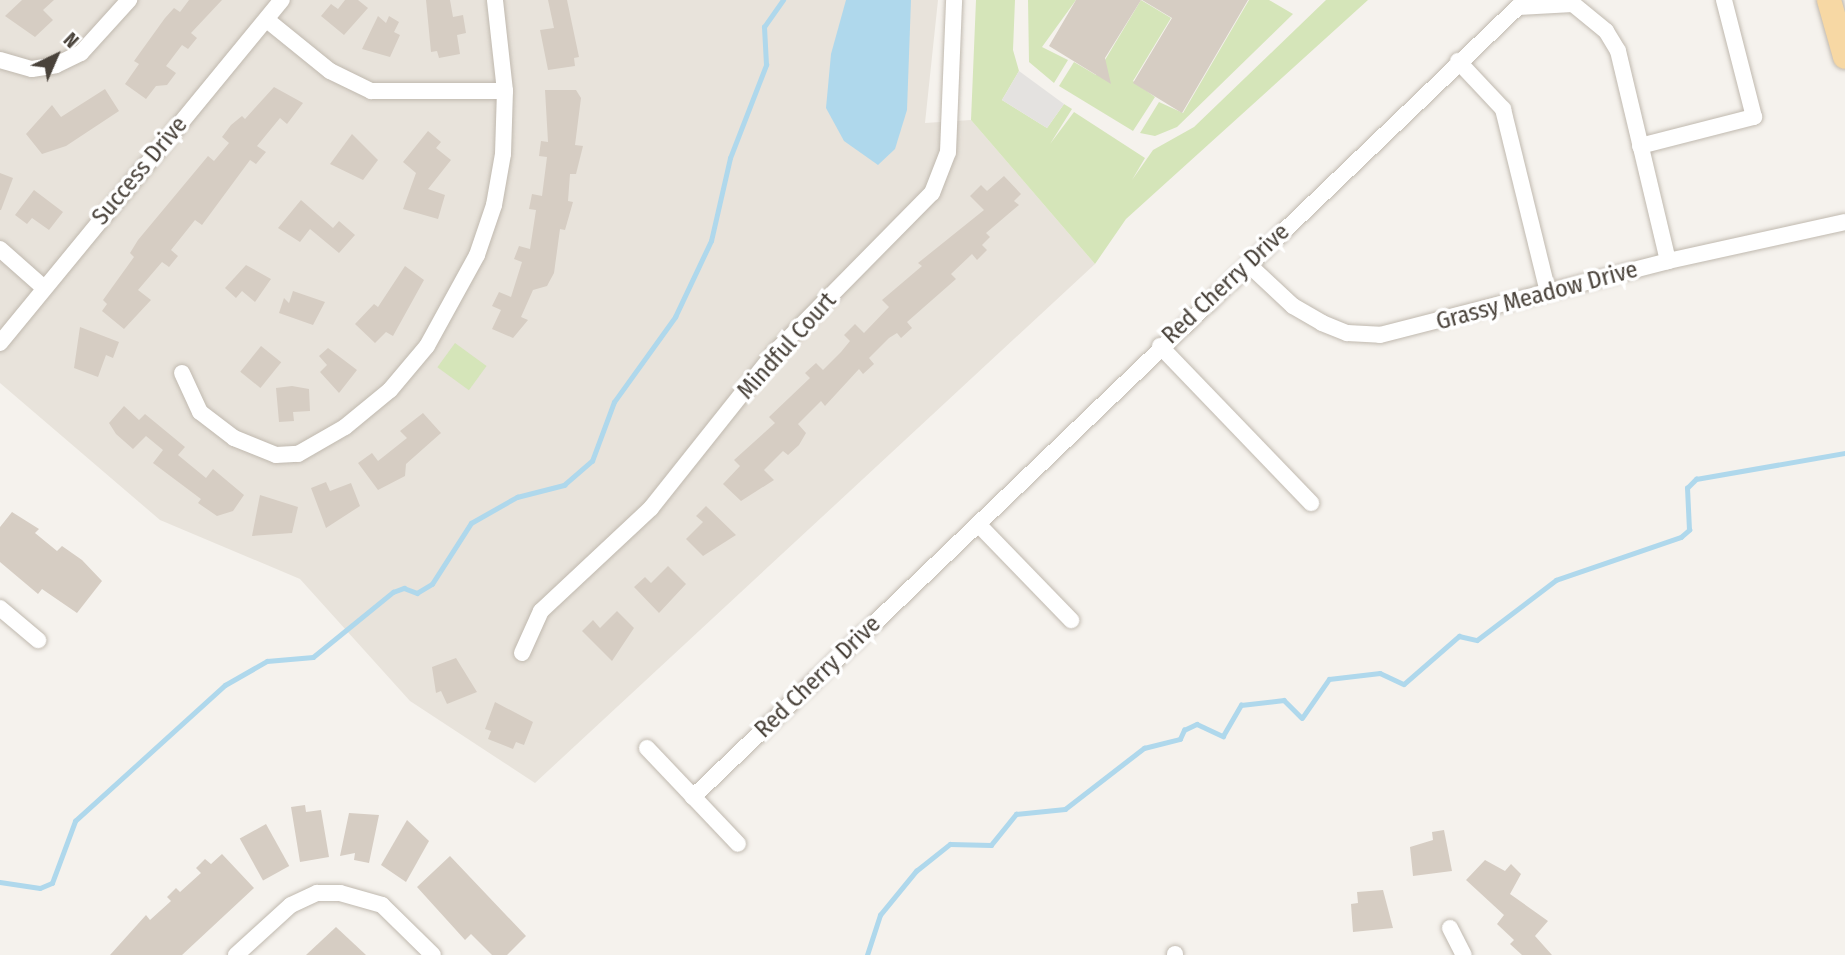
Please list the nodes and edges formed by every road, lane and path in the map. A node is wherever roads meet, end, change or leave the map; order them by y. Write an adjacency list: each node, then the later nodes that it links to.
1 (128, 0): 9 (street)
2 (282, 0): 7 (street, Success Drive)
3 (495, 0): 11 (street)
4 (954, 0): 27 (street, Mindful Court)
5 (1724, 0): 12 (street)
6 (1829, 0): 8 (main road)
7 (267, 20): 11 (street); 17 (street, Success Drive)
8 (1845, 57)
9 (0, 60)
10 (1458, 61): 12 (street, Red Cherry Drive); 16 (street, Red Cherry Drive); 18 (street)
11 (505, 91): 21 (street)
12 (1640, 146): 15 (street, Red Cherry Drive)
13 (1845, 222): 15 (street, Grassy Meadow Drive)
14 (0, 248): 17 (street)
15 (1668, 261): 18 (street, Grassy Meadow Drive)
16 (1248, 264): 18 (street, Grassy Meadow Drive); 20 (street, Red Cherry Drive)
17 (43, 287): 19 (street, Success Drive)
18 (1548, 292)
19 (0, 343)
20 (1160, 346): 22 (street); 23 (street, Red Cherry Drive)
21 (182, 373)
22 (1311, 503)
23 (978, 524): 25 (street); 29 (street, Red Cherry Drive)
24 (0, 608): 26 (street)
25 (1071, 620)
26 (38, 640)
27 (522, 653)
28 (647, 748): 29 (street)
29 (693, 797): 30 (street)
30 (738, 844)
31 (1450, 928): 34 (street)
32 (236, 955): 33 (street)
33 (433, 955)
34 (1464, 955)

